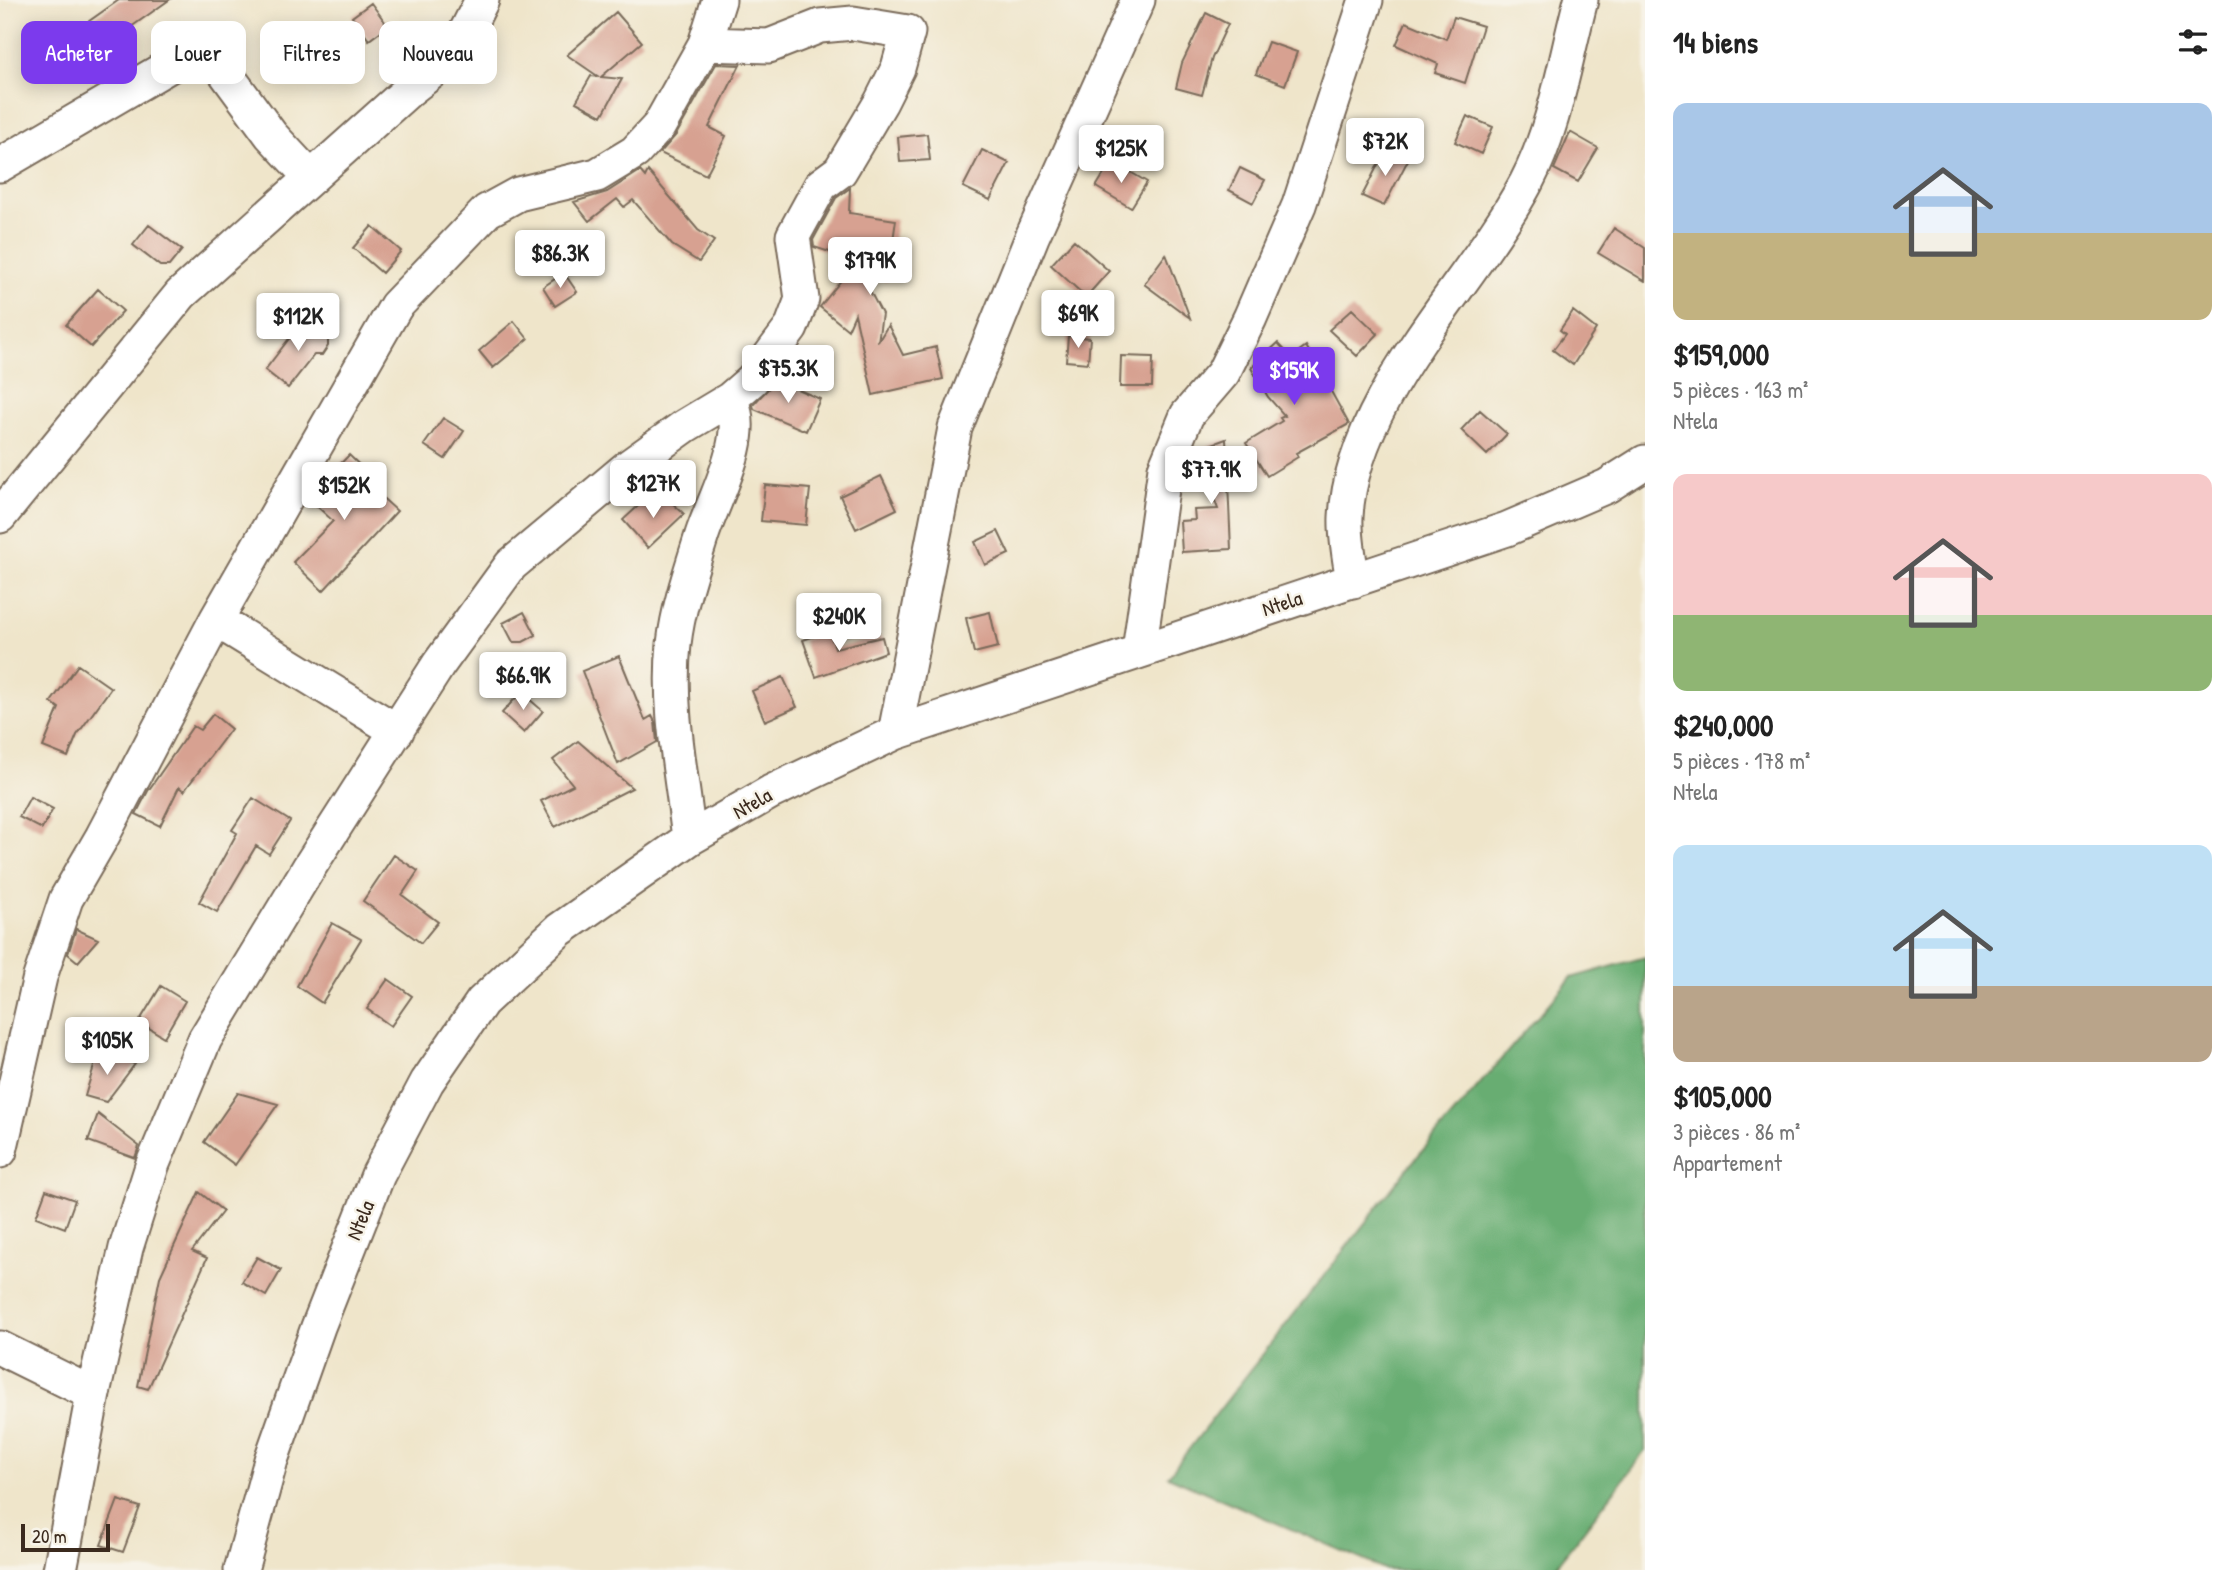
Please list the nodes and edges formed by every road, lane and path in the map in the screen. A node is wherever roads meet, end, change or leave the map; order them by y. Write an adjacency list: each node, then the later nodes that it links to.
1 (482, 0): 8 (street)
2 (719, 0): 6 (street)
3 (1138, 0): 16 (street)
4 (1366, 0): 14 (street)
5 (1581, 0): 12 (street)
6 (705, 44): 9 (street); 13 (street)
7 (0, 165): 8 (street)
8 (311, 178): 11 (street)
9 (730, 399): 15 (street); 17 (street)
10 (1645, 462): 12 (street, Ntela)
11 (0, 516)
12 (1353, 581): 14 (street, Ntela)
13 (216, 620): 15 (street); 18 (street)
14 (1139, 651): 16 (street, Ntela)
15 (397, 731): 20 (street)
16 (895, 733): 17 (street, Ntela)
17 (690, 839): 22 (street, Ntela)
18 (0, 1151)
19 (0, 1348): 20 (street)
20 (93, 1394): 21 (street)
21 (60, 1570)
22 (241, 1570)

